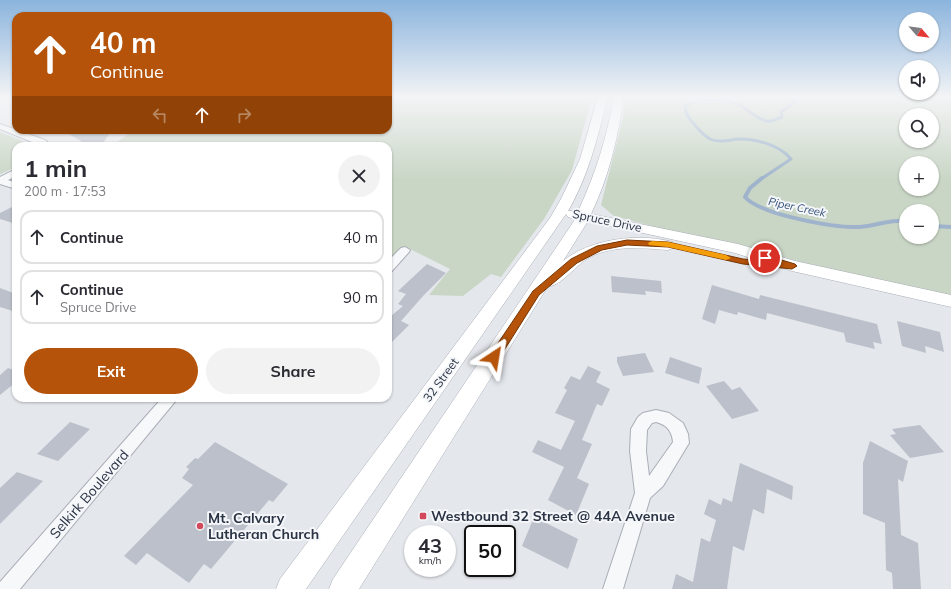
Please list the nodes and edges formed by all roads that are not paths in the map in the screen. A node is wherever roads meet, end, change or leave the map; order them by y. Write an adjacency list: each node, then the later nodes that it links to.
1 (595, 124): 10 (main road, 32 Street)
2 (615, 124): 11 (main road)
3 (0, 126): 4 (street)
4 (12, 131)
5 (21, 134): 6 (street)
6 (42, 142)
7 (12, 174): 8 (street)
8 (0, 181): 9 (street)
9 (12, 185)
10 (558, 215): 11 (main road, Spruce Drive); 21 (main road, 32 Street)
11 (581, 220): 12 (main road, Spruce Drive); 15 (main road, Spruce Drive); 16 (main road)
12 (668, 245): 15 (main road, Spruce Drive); 16 (main road)
13 (405, 250): 14 (street)
14 (392, 264)
15 (792, 266): 17 (main road, Spruce Drive)
16 (536, 293): 22 (main road)
17 (951, 301)
18 (169, 402): 20 (street, Selkirk Boulevard)
19 (643, 493): 23 (street)
20 (7, 589)
21 (290, 589)
22 (343, 589)
23 (613, 589)

